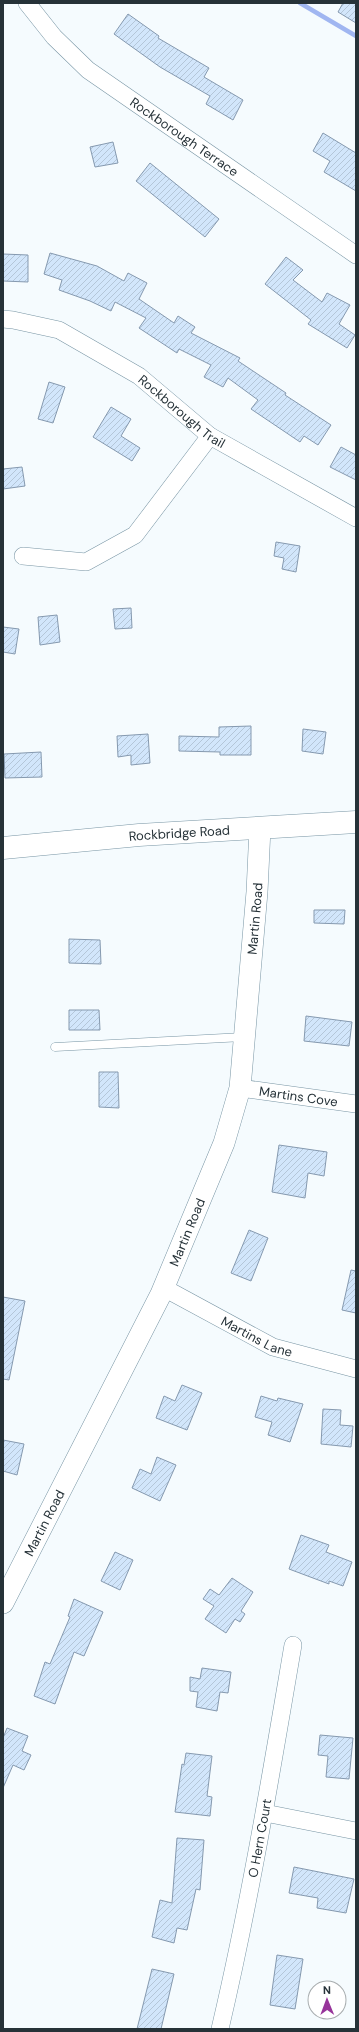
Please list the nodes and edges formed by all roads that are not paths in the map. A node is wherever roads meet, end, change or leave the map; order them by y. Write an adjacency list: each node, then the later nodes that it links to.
1 (27, 3): 2 (street, Rockborough Terrace)
2 (356, 255)
3 (3, 319): 4 (street, Rockborough Trail)
4 (210, 436): 5 (street, Rockborough Trail); 6 (street)
5 (356, 518)
6 (23, 556)
7 (356, 822): 8 (main road, Rockbridge Road)
8 (260, 828): 9 (main road, Rockbridge Road); 10 (street, Martin Road)
9 (3, 848)
10 (244, 1037): 11 (lane); 12 (street, Martin Road)
11 (55, 1047)
12 (240, 1088): 13 (street, Martins Cove); 14 (street, Martin Road)
13 (356, 1104)
14 (164, 1288): 15 (street, Martins Lane); 16 (street, Martin Road)
15 (356, 1369)
16 (3, 1603)
17 (293, 1645): 18 (street, O Hern Court)
18 (265, 1813): 19 (street); 20 (street, O Hern Court)
19 (356, 1831)
20 (220, 2029)

